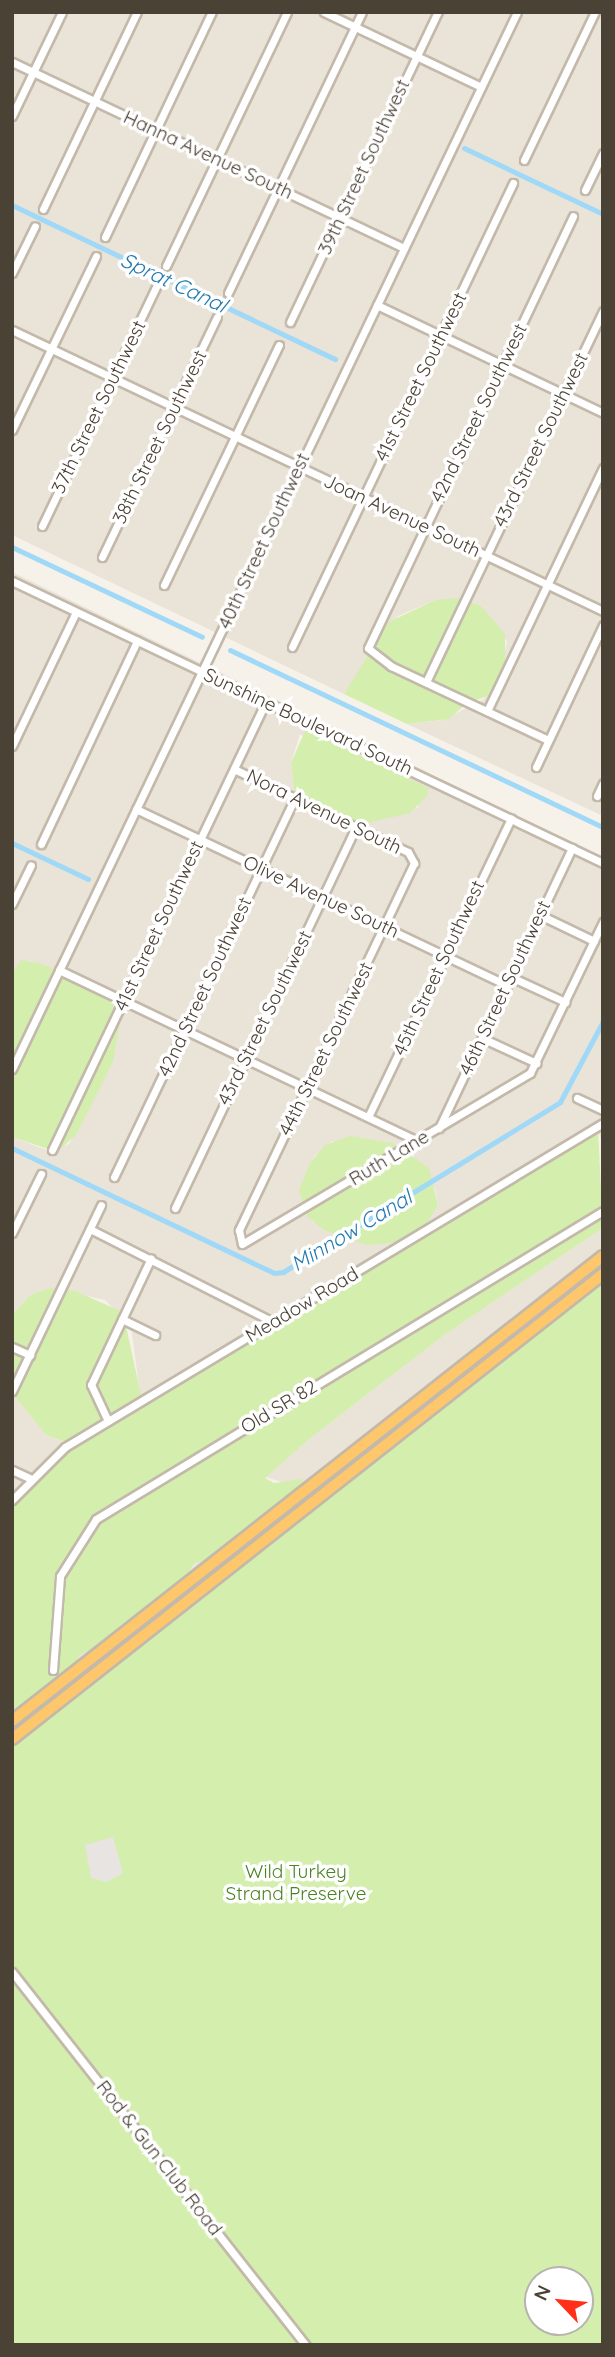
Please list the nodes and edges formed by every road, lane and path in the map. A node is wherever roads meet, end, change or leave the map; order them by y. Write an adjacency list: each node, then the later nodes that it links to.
1 (61, 12): 13 (street)
2 (137, 12): 15 (street)
3 (212, 12): 17 (street)
4 (287, 12): 19 (street)
5 (324, 12): 10 (street)
6 (362, 12): 10 (street)
7 (438, 12): 11 (street, 39th Street Southwest)
8 (517, 12): 14 (street, 40th Street Southwest)
9 (599, 13): 20 (street)
10 (355, 27): 11 (street); 22 (street)
11 (416, 56): 14 (street); 26 (street, 39th Street Southwest)
12 (12, 62): 13 (street, Hanna Avenue South)
13 (33, 72): 15 (street, Hanna Avenue South); 16 (street)
14 (481, 87): 29 (street, 40th Street Southwest)
15 (94, 101): 17 (street, Hanna Avenue South); 24 (street)
16 (12, 116)
17 (156, 130): 19 (street, Hanna Avenue South); 28 (street)
18 (603, 153): 23 (street)
19 (217, 159): 22 (street, Hanna Avenue South); 31 (street)
20 (524, 160)
21 (513, 183): 40 (street, 41st Street Southwest)
22 (279, 189): 26 (street, Hanna Avenue South); 34 (street)
23 (585, 190)
24 (43, 209)
25 (573, 216): 43 (street, 42nd Street Southwest)
26 (340, 218): 29 (street, Hanna Avenue South); 38 (street, 39th Street Southwest)
27 (35, 226): 32 (street)
28 (105, 237)
29 (404, 248): 35 (street, 40th Street Southwest)
30 (96, 256): 42 (street)
31 (166, 266)
32 (12, 273)
33 (156, 287): 44 (street, 37th Street Southwest)
34 (228, 293)
35 (377, 305): 40 (street); 50 (street, 40th Street Southwest)
36 (603, 311): 45 (street, 43rd Street Southwest)
37 (217, 317): 46 (street, 38th Street Southwest)
38 (290, 322)
39 (12, 330): 42 (street, Joan Avenue South)
40 (441, 336): 43 (street); 52 (street, 41st Street Southwest)
41 (279, 345): 49 (street)
42 (52, 349): 44 (street, Joan Avenue South); 48 (street)
43 (502, 365): 45 (street); 54 (street, 42nd Street Southwest)
44 (113, 378): 46 (street, Joan Avenue South); 53 (street, 37th Street Southwest)
45 (563, 394): 47 (street); 55 (street, 43rd Street Southwest)
46 (174, 407): 49 (street, Joan Avenue South); 56 (street, 38th Street Southwest)
47 (603, 413)
48 (12, 430)
49 (235, 436): 50 (street, Joan Avenue South); 58 (street)
50 (299, 467): 52 (street, Joan Avenue South); 65 (street, 40th Street Southwest)
51 (603, 468): 59 (street)
52 (363, 497): 54 (street, Joan Avenue South); 64 (street, 41st Street Southwest)
53 (42, 526)
54 (424, 526): 55 (street, Joan Avenue South); 66 (street, 42nd Street Southwest)
55 (486, 556): 59 (street, Joan Avenue South); 66 (street, 43rd Street Southwest)
56 (102, 557)
57 (13, 584): 61 (street, Sunshine Boulevard South)
58 (164, 585)
59 (547, 585): 60 (street, Joan Avenue South); 68 (street)
60 (603, 611)
61 (76, 612): 63 (street, Sunshine Boulevard South); 70 (street)
62 (603, 625): 69 (street)
63 (137, 641): 65 (street, Sunshine Boulevard South); 80 (street)
64 (292, 647)
65 (202, 672): 67 (street, Sunshine Boulevard South); 76 (street, 40th Street Southwest)
66 (426, 682): 68 (street)
67 (266, 702): 72 (street, 41st Street Southwest); 77 (street, Sunshine Boulevard South)
68 (487, 711): 69 (street)
69 (548, 740): 71 (street)
70 (12, 746)
71 (536, 767)
72 (234, 769): 75 (street, Nora Avenue South); 79 (street, 41st Street Southwest)
73 (603, 783): 74 (street)
74 (597, 796)
75 (295, 798): 78 (street, Nora Avenue South); 85 (street, 42nd Street Southwest)
76 (136, 809): 79 (street, Olive Avenue South); 93 (street, 40th Street Southwest)
77 (511, 819): 81 (street, Sunshine Boulevard South); 92 (street, 45th Street Southwest)
78 (356, 827): 82 (street, Nora Avenue South); 86 (street, 43rd Street Southwest)
79 (200, 839): 85 (street, Olive Avenue South); 96 (street, 41st Street Southwest)
80 (41, 844)
81 (572, 848): 83 (street, Sunshine Boulevard South); 88 (street, 46th Street Southwest)
82 (414, 858): 90 (street, 44th Street Southwest)
83 (603, 863)
84 (31, 865): 87 (street)
85 (261, 868): 86 (street, Olive Avenue South); 98 (street, 42nd Street Southwest)
86 (323, 898): 90 (street, Olive Avenue South); 102 (street, 43rd Street Southwest)
87 (12, 904)
88 (540, 915): 91 (street); 94 (street, 46th Street Southwest)
89 (603, 922): 91 (street)
90 (384, 927): 92 (street, Olive Avenue South); 105 (street, 44th Street Southwest)
91 (594, 941): 97 (street)
92 (445, 956): 95 (street, Olive Avenue South); 108 (street, 45th Street Southwest)
93 (59, 970): 96 (street); 101 (street, 40th Street Southwest)
94 (511, 977): 95 (street, 46th Street Southwest); 97 (street)
95 (507, 985): 99 (street, 46th Street Southwest)
96 (124, 1001): 98 (street); 112 (street, 41st Street Southwest)
97 (565, 1002): 103 (street)
98 (184, 1030): 102 (street); 114 (street, 42nd Street Southwest)
99 (482, 1038): 103 (street); 110 (street, 46th Street Southwest)
100 (12, 1043): 101 (street)
101 (22, 1048): 104 (street, 40th Street Southwest)
102 (246, 1059): 105 (street); 116 (street, 43rd Street Southwest)
103 (536, 1063): 110 (street, Ruth Lane)
104 (12, 1069)
105 (307, 1088): 108 (street); 120 (street, 44th Street Southwest)
106 (577, 1098): 107 (street)
107 (603, 1110)
108 (368, 1117): 111 (street)
109 (603, 1124): 125 (street, Meadow Road)
110 (439, 1128): 111 (street, Ruth Lane)
111 (417, 1141): 120 (street, Ruth Lane)
112 (52, 1150)
113 (41, 1174): 119 (street)
114 (114, 1177)
115 (101, 1205): 118 (street)
116 (175, 1208)
117 (603, 1211): 135 (street, Old SR 82)
118 (90, 1229): 122 (street); 128 (street)
119 (12, 1233)
120 (238, 1241)
121 (603, 1256): 134 (highway)
122 (151, 1258): 124 (street); 125 (street)
123 (602, 1274): 137 (highway)
124 (122, 1319): 126 (street); 130 (street)
125 (273, 1322): 130 (street, Meadow Road)
126 (155, 1335)
127 (12, 1346): 128 (street)
128 (30, 1355): 129 (street)
129 (12, 1391)
130 (108, 1421): 132 (street, Meadow Road)
131 (12, 1470): 132 (street)
132 (30, 1478): 133 (street, Meadow Road)
133 (12, 1500)
134 (142, 1619): 136 (highway); 137 (highway)
135 (53, 1670)
136 (57, 1686): 138 (highway); 139 (highway)
137 (76, 1690): 140 (highway)
138 (12, 1721)
139 (12, 1732)
140 (12, 1740)
141 (12, 1972): 142 (street, Rod & Gun Club Road)
142 (306, 2345)

